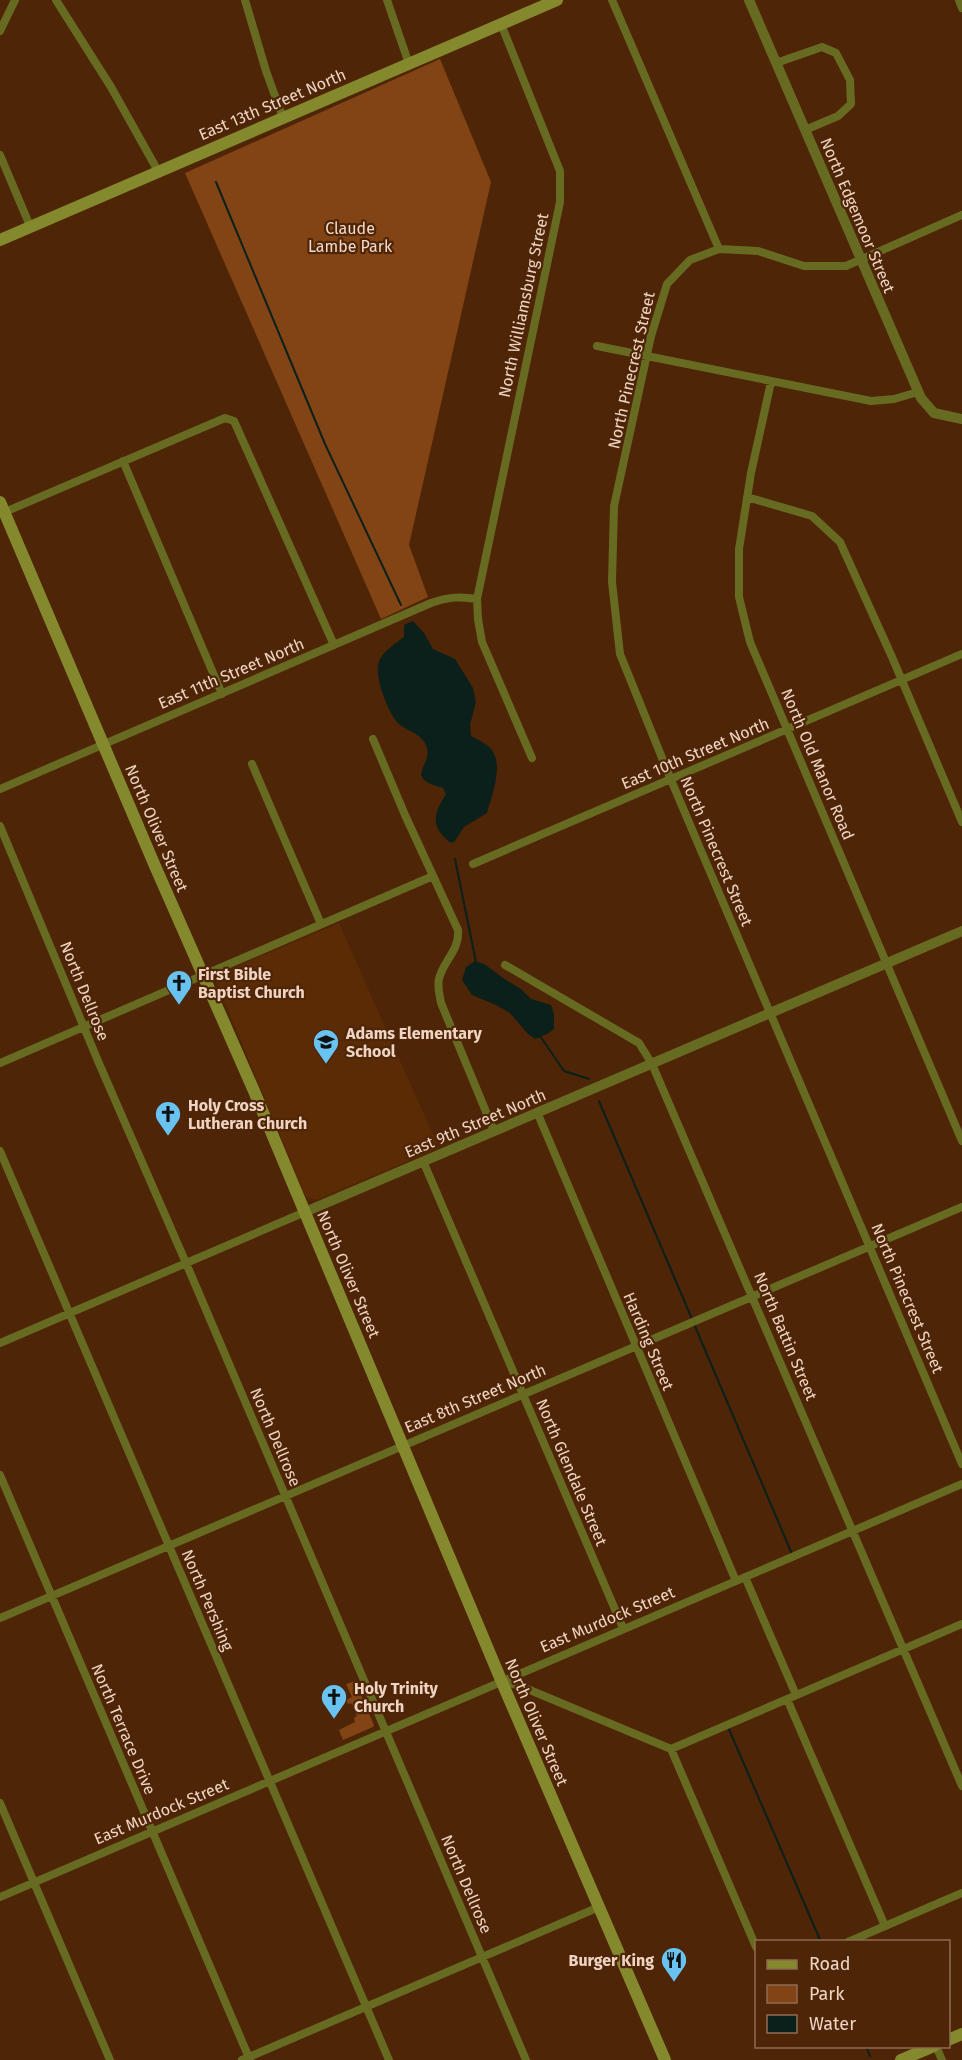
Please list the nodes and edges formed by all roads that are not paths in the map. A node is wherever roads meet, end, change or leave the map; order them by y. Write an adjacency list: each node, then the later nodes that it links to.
1 (15, 0): 12 (street)
2 (56, 0): 18 (street)
3 (245, 0): 15 (street)
4 (387, 0): 14 (street)
5 (557, 0): 9 (main road, East 13th Street North)
6 (612, 0): 22 (street)
7 (749, 0): 13 (street, North Edgemoor Street)
8 (959, 0): 10 (street)
9 (538, 4): 11 (main road, East 13th Street North)
10 (962, 8)
11 (501, 24): 14 (main road, East 13th Street North); 32 (street, North Williamsburg Street)
12 (0, 31)
13 (777, 63): 16 (street, North Edgemoor Street); 16 (street)
14 (409, 64): 15 (main road, East 13th Street North)
15 (283, 118): 18 (main road, East 13th Street North)
16 (805, 130): 23 (street, North Edgemoor Street)
17 (0, 155): 20 (street)
18 (158, 171): 20 (main road, East 13th Street North)
19 (962, 215): 23 (street)
20 (30, 226): 21 (main road, East 13th Street North)
21 (0, 240)
22 (719, 249): 23 (street); 25 (street, North Pinecrest Street)
23 (861, 259): 27 (street, North Edgemoor Street)
24 (597, 346): 25 (street)
25 (647, 357): 26 (street); 42 (street, North Pinecrest Street)
26 (771, 382): 27 (street); 30 (street, North Old Manor Road)
27 (918, 392): 28 (street, North Edgemoor Street)
28 (962, 419)
29 (123, 461): 31 (street); 33 (street); 36 (street)
30 (747, 497): 35 (street); 37 (street, North Old Manor Road)
31 (2, 509): 39 (main road, North Oliver Street)
32 (477, 599): 33 (street, East 11th Street North); 40 (street, North Williamsburg Street)
33 (334, 645): 36 (street, East 11th Street North)
34 (962, 654): 35 (street, East 10th Street North)
35 (902, 680): 37 (street, East 10th Street North); 44 (street)
36 (222, 694): 39 (street, East 11th Street North)
37 (787, 729): 42 (street, East 10th Street North); 50 (street, North Old Manor Road)
38 (373, 738): 47 (street)
39 (103, 745): 43 (street, East 11th Street North); 52 (main road, North Oliver Street)
40 (532, 758)
41 (252, 764): 48 (street)
42 (671, 780): 46 (street, East 10th Street North); 53 (street, North Pinecrest Street)
43 (0, 789)
44 (962, 822)
45 (0, 826): 54 (street, North Dellrose)
46 (473, 864)
47 (433, 876): 48 (street); 58 (street)
48 (321, 924): 52 (street)
49 (962, 931): 50 (street, East 9th Street North)
50 (886, 963): 53 (street, East 9th Street North); 59 (street, North Old Manor Road)
51 (504, 964): 56 (street, North Battin Street)
52 (203, 975): 54 (street); 63 (main road, North Oliver Street)
53 (770, 1013): 56 (street, East 9th Street North); 64 (street, North Pinecrest Street)
54 (84, 1027): 55 (street); 65 (street, North Dellrose)
55 (0, 1063)
56 (652, 1064): 57 (street, East 9th Street North); 66 (street, North Battin Street)
57 (537, 1112): 58 (street, East 9th Street North); 69 (street, Harding Street)
58 (494, 1131): 61 (street, East 9th Street North)
59 (962, 1141)
60 (0, 1151): 67 (street, North Pershing)
61 (423, 1161): 63 (street, East 9th Street North); 70 (street, North Glendale Street)
62 (962, 1207): 64 (street, East 8th Street North)
63 (305, 1212): 65 (street, East 9th Street North); 71 (main road, North Oliver Street)
64 (870, 1246): 66 (street, East 8th Street North); 72 (street, North Pinecrest Street)
65 (186, 1263): 67 (street, East 9th Street North); 75 (street, North Dellrose)
66 (752, 1296): 69 (street, East 8th Street North); 76 (street, North Battin Street)
67 (69, 1313): 68 (street, East 9th Street North); 77 (street, North Pershing)
68 (0, 1343)
69 (636, 1346): 70 (street, East 8th Street North); 79 (street, Harding Street)
70 (522, 1394): 71 (street, East 8th Street North); 83 (street, North Glendale Street)
71 (403, 1446): 75 (street, East 8th Street North); 85 (main road, North Oliver Street)
72 (962, 1464)
73 (0, 1475): 80 (street, North Terrace Drive)
74 (962, 1484): 76 (street, East Murdock Street)
75 (285, 1497): 77 (street, East 8th Street North); 87 (street, North Dellrose)
76 (852, 1531): 78 (street, East Murdock Street); 84 (street, North Battin Street)
77 (169, 1546): 80 (street, East 8th Street North); 89 (street, North Pershing)
78 (745, 1577): 79 (street, East Murdock Street); 86 (street)
79 (736, 1581): 83 (street, East Murdock Street)
80 (52, 1596): 81 (street, East 8th Street North); 92 (street, North Terrace Drive)
81 (0, 1618)
82 (962, 1624): 84 (street)
83 (623, 1628): 85 (street, East Murdock Street)
84 (903, 1649): 86 (street); 90 (street, North Battin Street)
85 (501, 1680): 87 (street, East Murdock Street); 88 (street); 96 (main road, North Oliver Street)
86 (792, 1697): 88 (street); 97 (street)
87 (384, 1731): 89 (street, East Murdock Street); 100 (street, North Dellrose)
88 (671, 1749): 99 (street)
89 (269, 1780): 92 (street, East Murdock Street); 101 (street, North Pershing)
90 (962, 1786)
91 (0, 1803): 93 (street)
92 (151, 1831): 93 (street, East Murdock Street); 103 (street, North Terrace Drive)
93 (34, 1882): 95 (street, East Murdock Street); 104 (street)
94 (962, 1893): 97 (street)
95 (0, 1897)
96 (599, 1907): 100 (street); 107 (main road, North Oliver Street)
97 (885, 1926): 98 (street)
98 (850, 1940)
99 (755, 1945)
100 (482, 1957): 101 (street); 106 (street, North Dellrose)
101 (366, 2007): 103 (street); 105 (street, North Pershing)
102 (930, 2048): 108 (main road)
103 (247, 2059)
104 (110, 2060)
105 (389, 2060)
106 (526, 2060)
107 (665, 2060)
108 (901, 2060)

